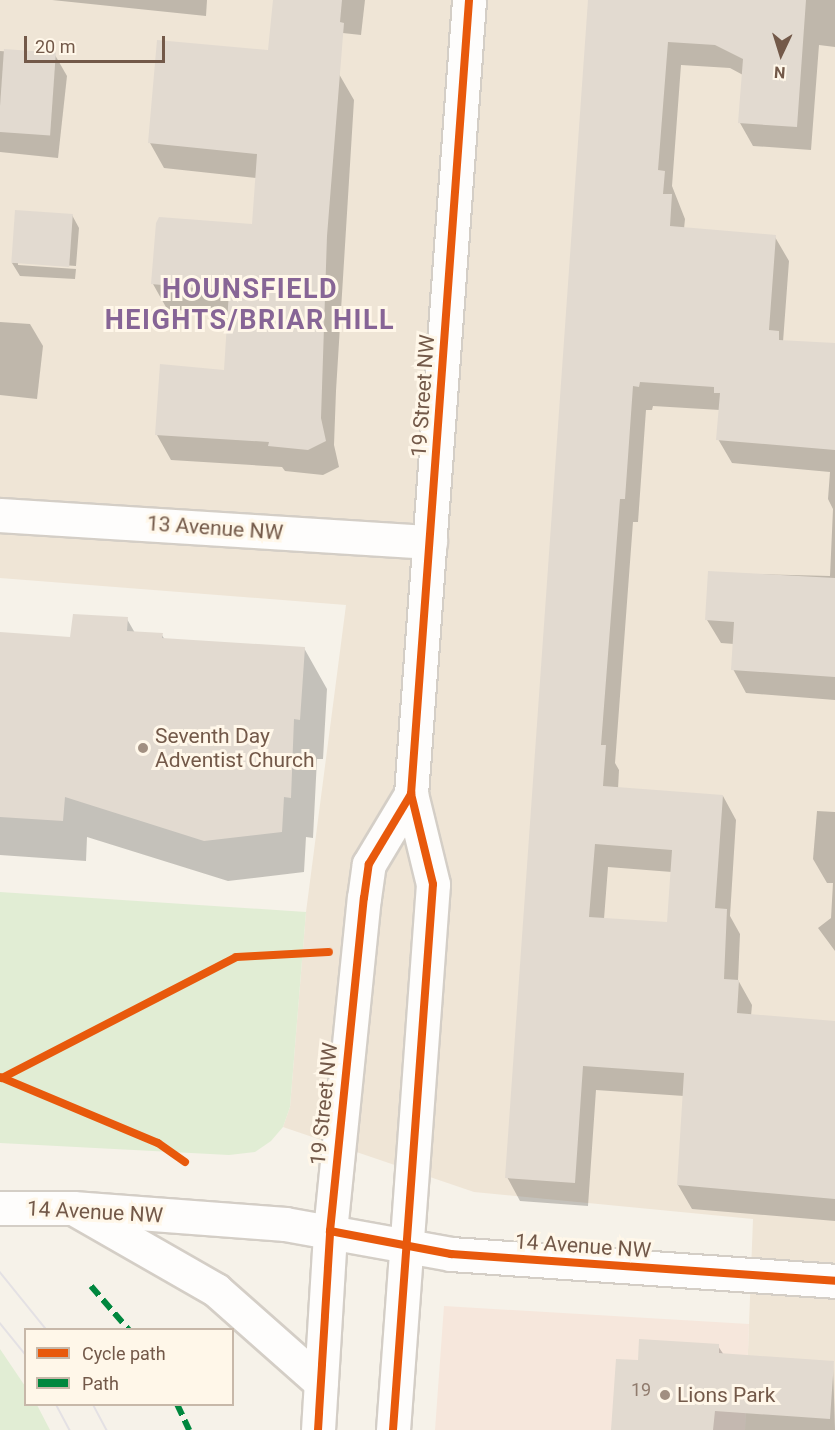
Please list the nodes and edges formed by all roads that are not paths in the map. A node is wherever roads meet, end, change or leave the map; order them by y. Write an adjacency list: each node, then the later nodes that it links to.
1 (469, 0): 3 (street, 19 Street NW)
2 (0, 515): 3 (street, 13 Avenue NW)
3 (430, 542): 4 (street, 19 Street NW)
4 (411, 794): 7 (street, 19 Street NW); 8 (street, 19 Street NW)
5 (0, 1208): 6 (street, 14 Avenue NW)
6 (73, 1208): 7 (street, 14 Avenue NW); 10 (street)
7 (330, 1231): 8 (street, 14 Avenue NW); 10 (street, 19 Street NW)
8 (405, 1245): 9 (street, 14 Avenue NW); 12 (street, 19 Street NW)
9 (835, 1281)
10 (321, 1383): 11 (street, 19 Street NW)
11 (318, 1430)
12 (393, 1430)

